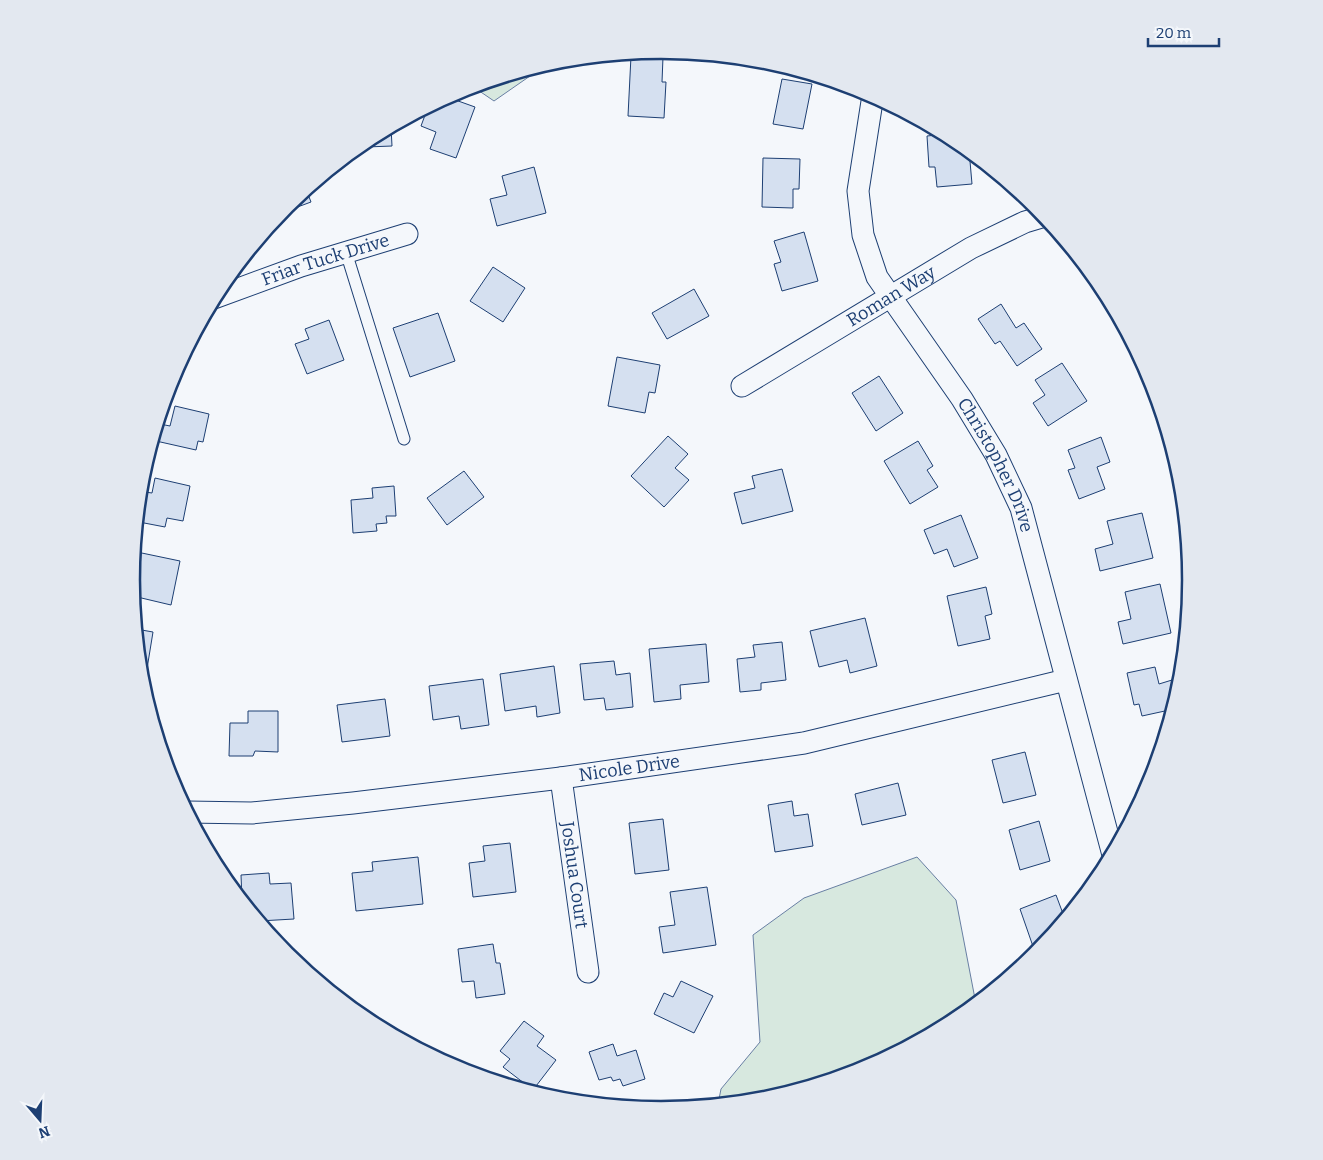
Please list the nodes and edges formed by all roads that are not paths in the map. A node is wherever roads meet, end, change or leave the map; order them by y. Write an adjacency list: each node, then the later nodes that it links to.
1 (872, 103): 6 (street, Christopher Drive)
2 (1037, 218): 6 (street, Roman Way)
3 (407, 234): 4 (street, Friar Tuck Drive)
4 (346, 252): 5 (street, Friar Tuck Drive); 8 (lane)
5 (226, 294)
6 (890, 297): 7 (street, Roman Way); 9 (street, Christopher Drive)
7 (742, 386)
8 (404, 439)
9 (1066, 680): 10 (street, Nicole Drive); 12 (street, Christopher Drive)
10 (561, 778): 11 (street, Nicole Drive); 13 (street, Joshua Court)
11 (195, 812)
12 (1110, 845)
13 (588, 972)

